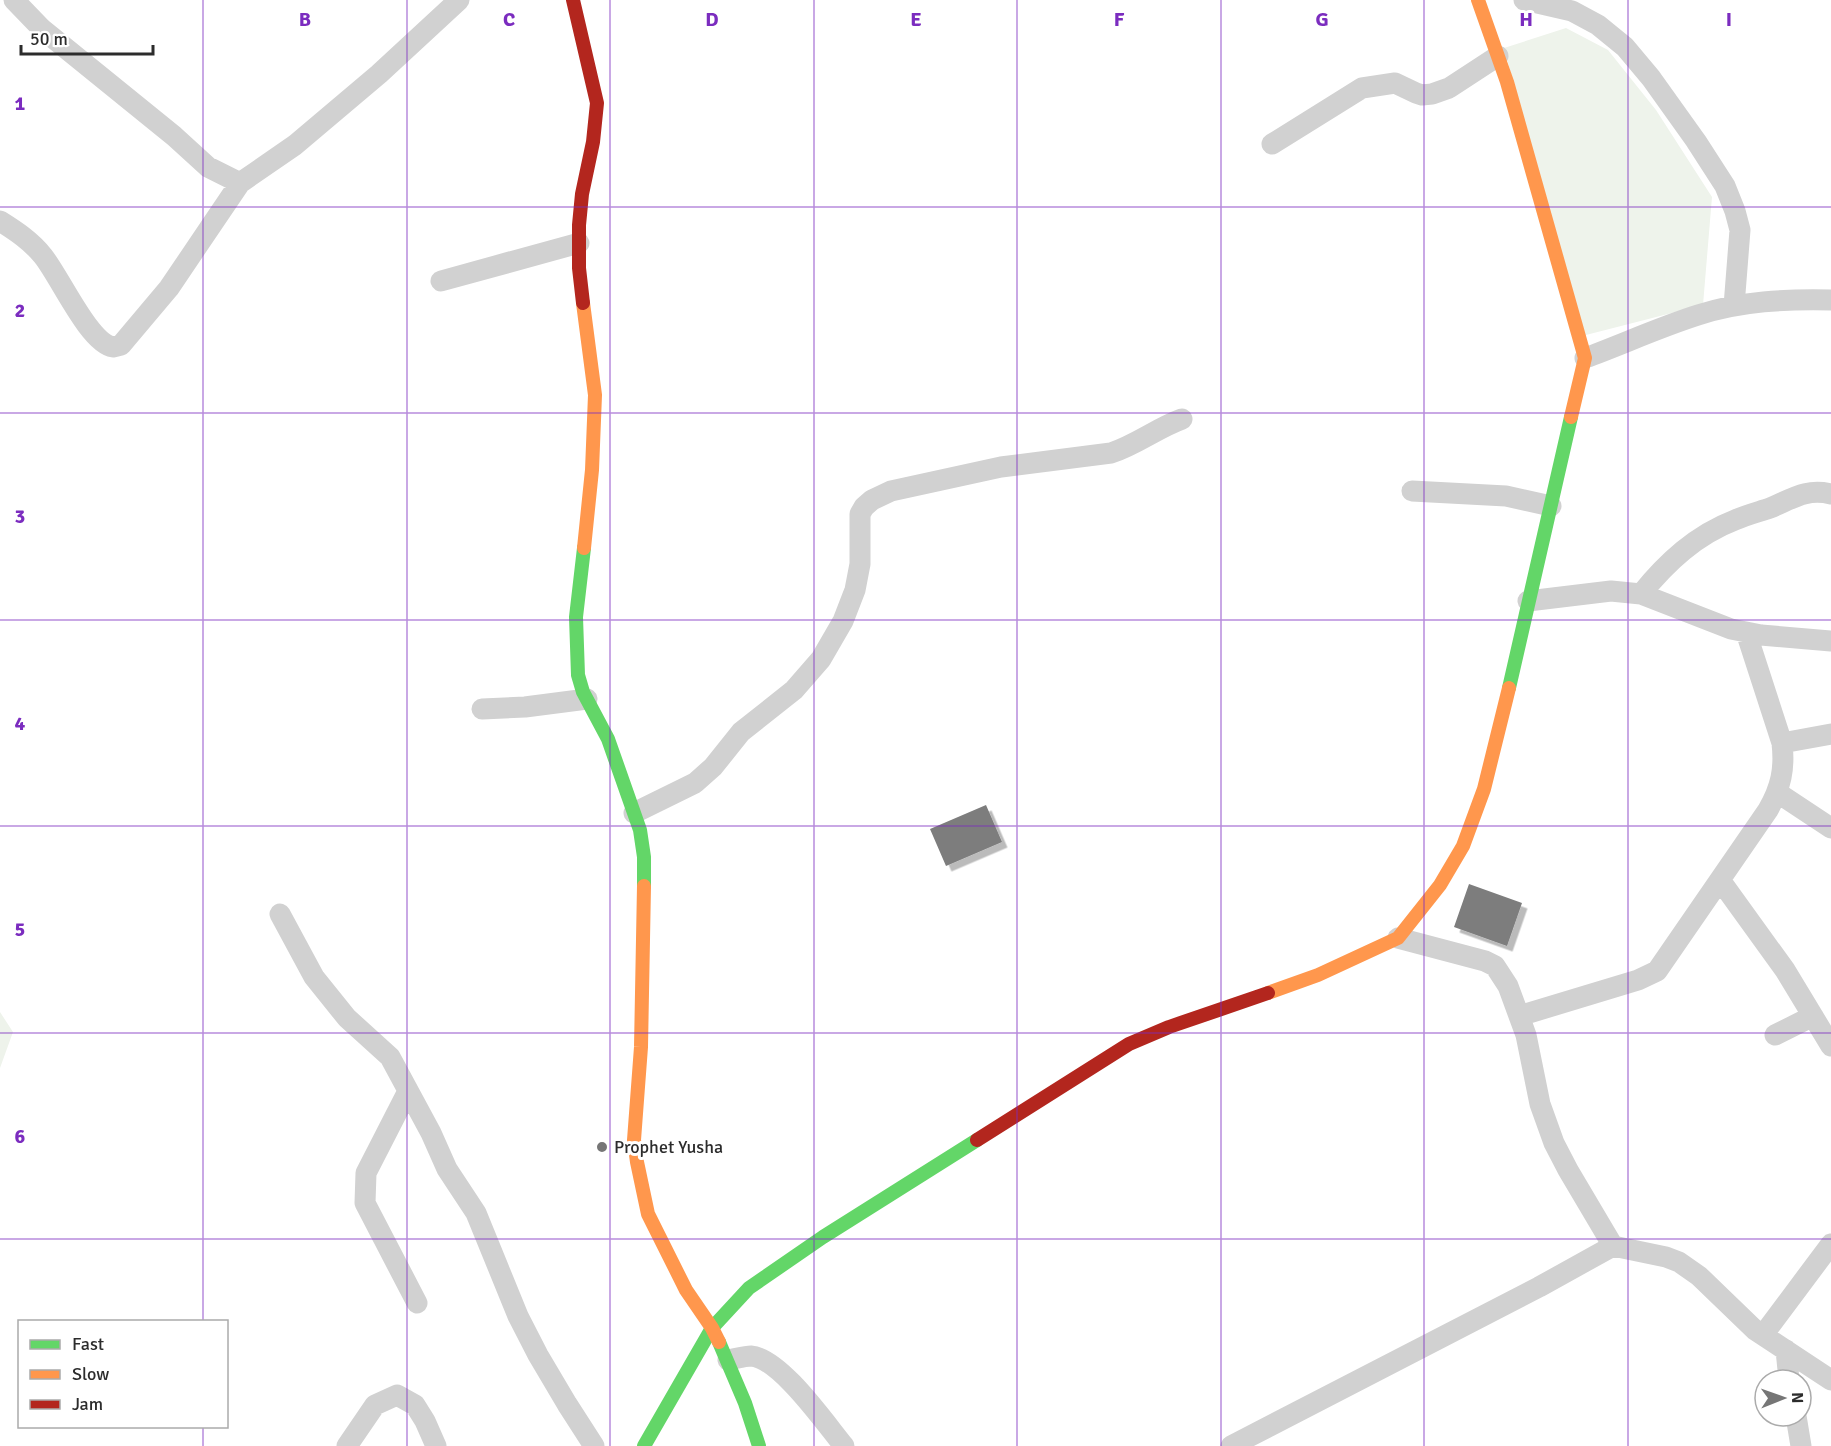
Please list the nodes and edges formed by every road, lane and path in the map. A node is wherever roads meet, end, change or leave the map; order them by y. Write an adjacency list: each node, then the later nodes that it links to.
1 (14, 0): 8 (street)
2 (459, 0): 8 (street)
3 (573, 0): 10 (street)
4 (1478, 0): 6 (street)
5 (1531, 1): 13 (street)
6 (1498, 56): 7 (street); 14 (street)
7 (1272, 144)
8 (240, 183): 9 (street)
9 (0, 221)
10 (579, 243): 11 (street); 23 (street)
11 (441, 281)
12 (1831, 300): 13 (street)
13 (1734, 306): 14 (street)
14 (1585, 358): 18 (street)
15 (1182, 419): 28 (street)
16 (1412, 491): 18 (street)
17 (1831, 494): 19 (street)
18 (1551, 506): 20 (street)
19 (1641, 594): 20 (street); 21 (street)
20 (1528, 601): 32 (street)
21 (1746, 632): 22 (street); 26 (street)
22 (1831, 641)
23 (587, 699): 24 (street); 28 (street)
24 (483, 709)
25 (1831, 734): 26 (street)
26 (1782, 743): 27 (street)
27 (1778, 793): 29 (street); 30 (street)
28 (634, 813): 41 (street)
29 (1831, 828)
30 (1720, 880): 33 (street); 34 (street)
31 (280, 914): 37 (street)
32 (1398, 938): 33 (street); 41 (street)
33 (1519, 1016): 39 (street)
34 (1813, 1016): 35 (street); 36 (street)
35 (1775, 1035)
36 (1831, 1046)
37 (408, 1091): 40 (street); 50 (street)
38 (1831, 1244): 42 (street)
39 (1613, 1246): 42 (street); 54 (street)
40 (417, 1303)
41 (712, 1328): 44 (street); 51 (street)
42 (1763, 1335): 43 (street)
43 (1786, 1350): 45 (street); 46 (street)
44 (728, 1360): 52 (street); 53 (street)
45 (1788, 1368)
46 (1831, 1380)
47 (1798, 1428): 55 (street)
48 (347, 1446): 49 (street)
49 (436, 1446)
50 (594, 1446)
51 (644, 1446)
52 (759, 1446)
53 (844, 1446)
54 (1231, 1446)
55 (1802, 1446)

